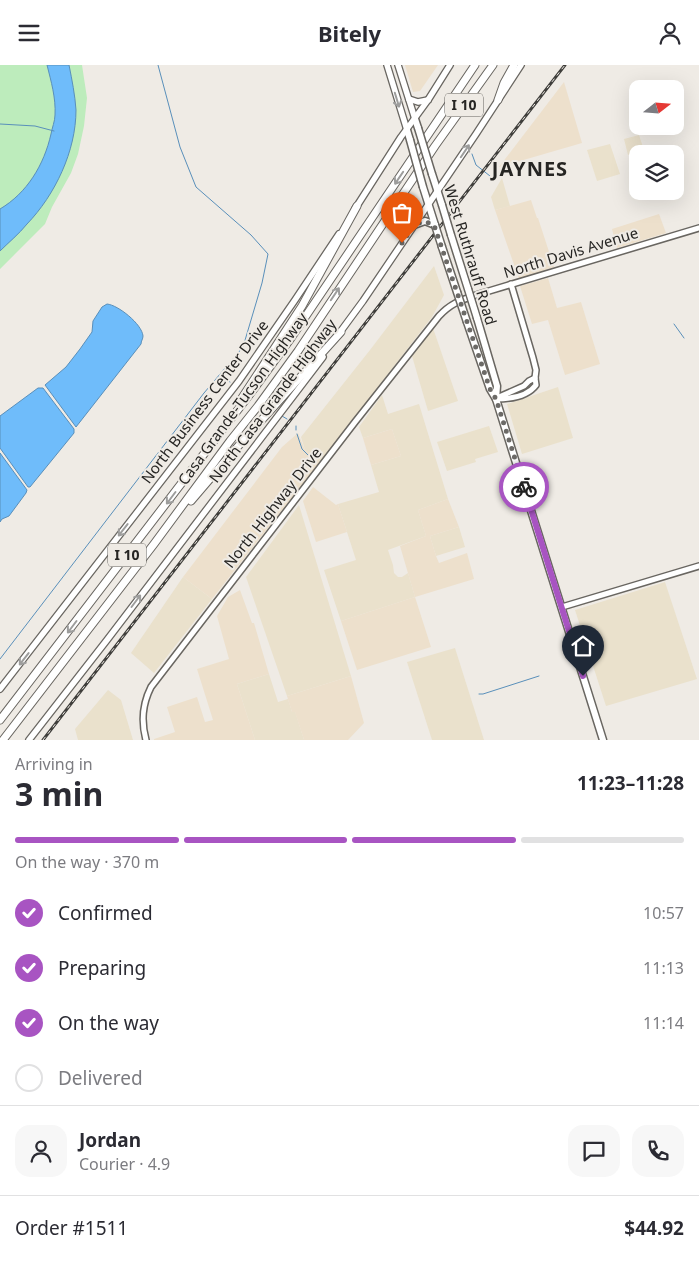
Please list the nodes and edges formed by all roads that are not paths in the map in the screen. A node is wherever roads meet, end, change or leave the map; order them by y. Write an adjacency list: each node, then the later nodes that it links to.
1 (386, 65): 12 (main road, one-way to 12)
2 (398, 65): 8 (main road)
3 (450, 65): 9 (main road)
4 (475, 65): 24 (highway, Casa Grande-Tucson Highway / I 10, one-way to 24)
5 (494, 65): 25 (highway, Casa Grande-Tucson Highway / I 10, one-way to 5)
6 (514, 65): 10 (highway)
7 (521, 65): 10 (main road, North Casa Grande Highway)
8 (409, 99): 9 (main road); 11 (main road)
9 (428, 100): 11 (main road)
10 (498, 100): 13 (main road, North Casa Grande Highway, one-way to 10)
11 (415, 119): 12 (main road, North Business Center Drive); 13 (main road, West Ruthrauff Road, bridge)
12 (407, 130): 14 (main road, West Ruthrauff Road, bridge); 15 (main road, North Business Center Drive)
13 (437, 191): 14 (main road, North Casa Grande Highway); 23 (main road, West Ruthrauff Road, bridge)
14 (428, 204): 16 (main road, West Ruthrauff Road); 17 (main road, North Casa Grande Highway)
15 (358, 206): 24 (highway); 28 (main road, North Business Center Drive, one-way to 28)
16 (433, 223): 17 (main road); 23 (main road, West Ruthrauff Road, bridge)
17 (414, 225): 21 (main road, North Casa Grande Highway)
18 (699, 228): 19 (street, North Davis Avenue)
19 (511, 284): 20 (street, North Davis Avenue); 22 (street)
20 (450, 305): 30 (street, North Highway Drive)
21 (341, 332): 25 (highway); 32 (main road, North Casa Grande Highway, one-way to 21)
22 (534, 377): 23 (street); 23 (street)
23 (496, 399): 27 (main road, West Ruthrauff Road)
24 (211, 445): 29 (highway, Casa Grande-Tucson Highway / I 10, one-way to 29)
25 (162, 533): 31 (highway, Casa Grande-Tucson Highway / I 10)
26 (699, 566): 27 (street)
27 (562, 607): 33 (main road, West Ruthrauff Road)
28 (0, 689)
29 (0, 720)
30 (146, 739)
31 (3, 740)
32 (29, 740)
33 (603, 740)

